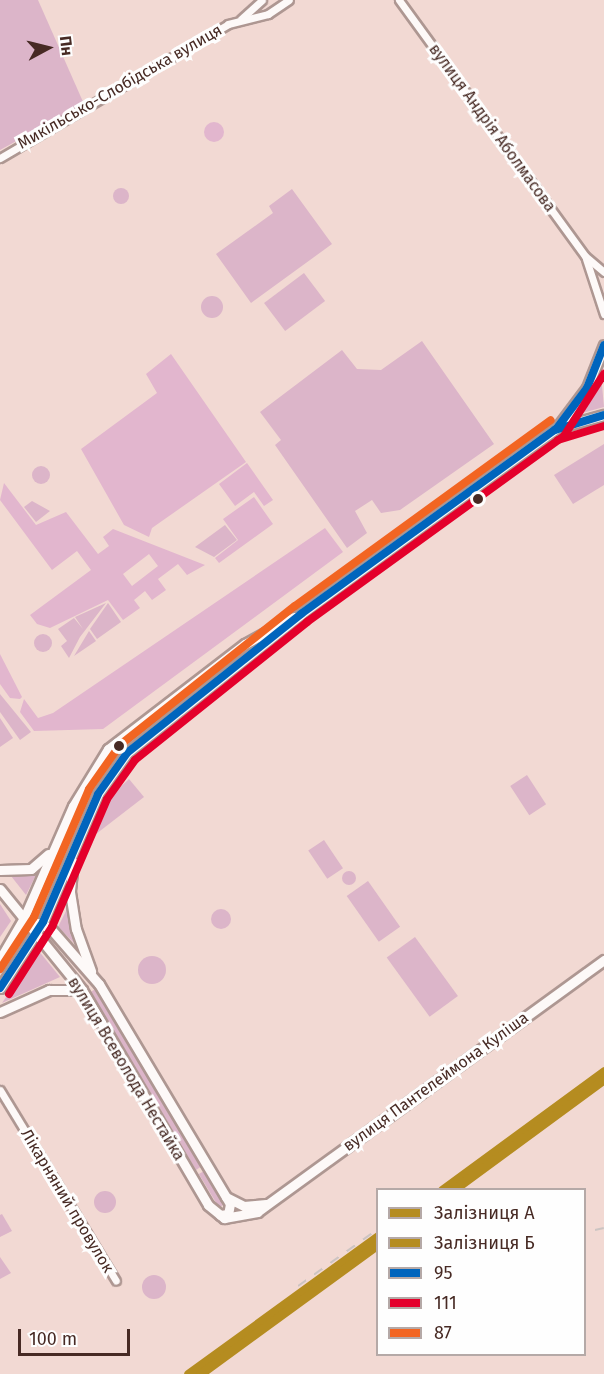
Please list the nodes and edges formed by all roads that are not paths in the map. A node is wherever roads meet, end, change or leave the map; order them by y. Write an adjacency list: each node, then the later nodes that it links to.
1 (262, 0): 4 (street, Микільсько-Слобідська вулиця)
2 (289, 0): 4 (street, Микільсько-Слобідська вулиця)
3 (399, 0): 6 (street, вулиця Андрія Аболмасова)
4 (241, 19): 5 (street, Микільсько-Слобідська вулиця)
5 (0, 158)
6 (585, 256): 7 (street, вулиця Андрія Аболмасова); 8 (street, вулиця Андрія Аболмасова)
7 (604, 272)
8 (604, 314)
9 (604, 348): 11 (street)
10 (604, 415): 11 (street)
11 (557, 428): 12 (street)
12 (301, 614): 13 (street); 14 (street)
13 (77, 843): 18 (street); 22 (street)
14 (55, 845): 15 (street); 17 (street)
15 (0, 870)
16 (0, 889): 17 (street)
17 (24, 918): 18 (street); 19 (street, вулиця Всеволода Нестайка); 20 (street)
18 (43, 922): 19 (street); 22 (street, вулиця Всеволода Нестайка)
19 (36, 933): 23 (street); 24 (street, вулиця Всеволода Нестайка)
20 (0, 959)
21 (604, 960): 28 (street, вулиця Пантелеймона Куліша)
22 (93, 976): 27 (street, вулиця Всеволода Нестайка)
23 (0, 988)
24 (82, 990): 25 (street); 29 (street, вулиця Всеволода Нестайка)
25 (0, 1012)
26 (0, 1090): 30 (street, Лікарняний провулок)
27 (225, 1195): 28 (street); 29 (street)
28 (268, 1204): 29 (street, вулиця Пантелеймона Куліша)
29 (217, 1214)
30 (116, 1281)

